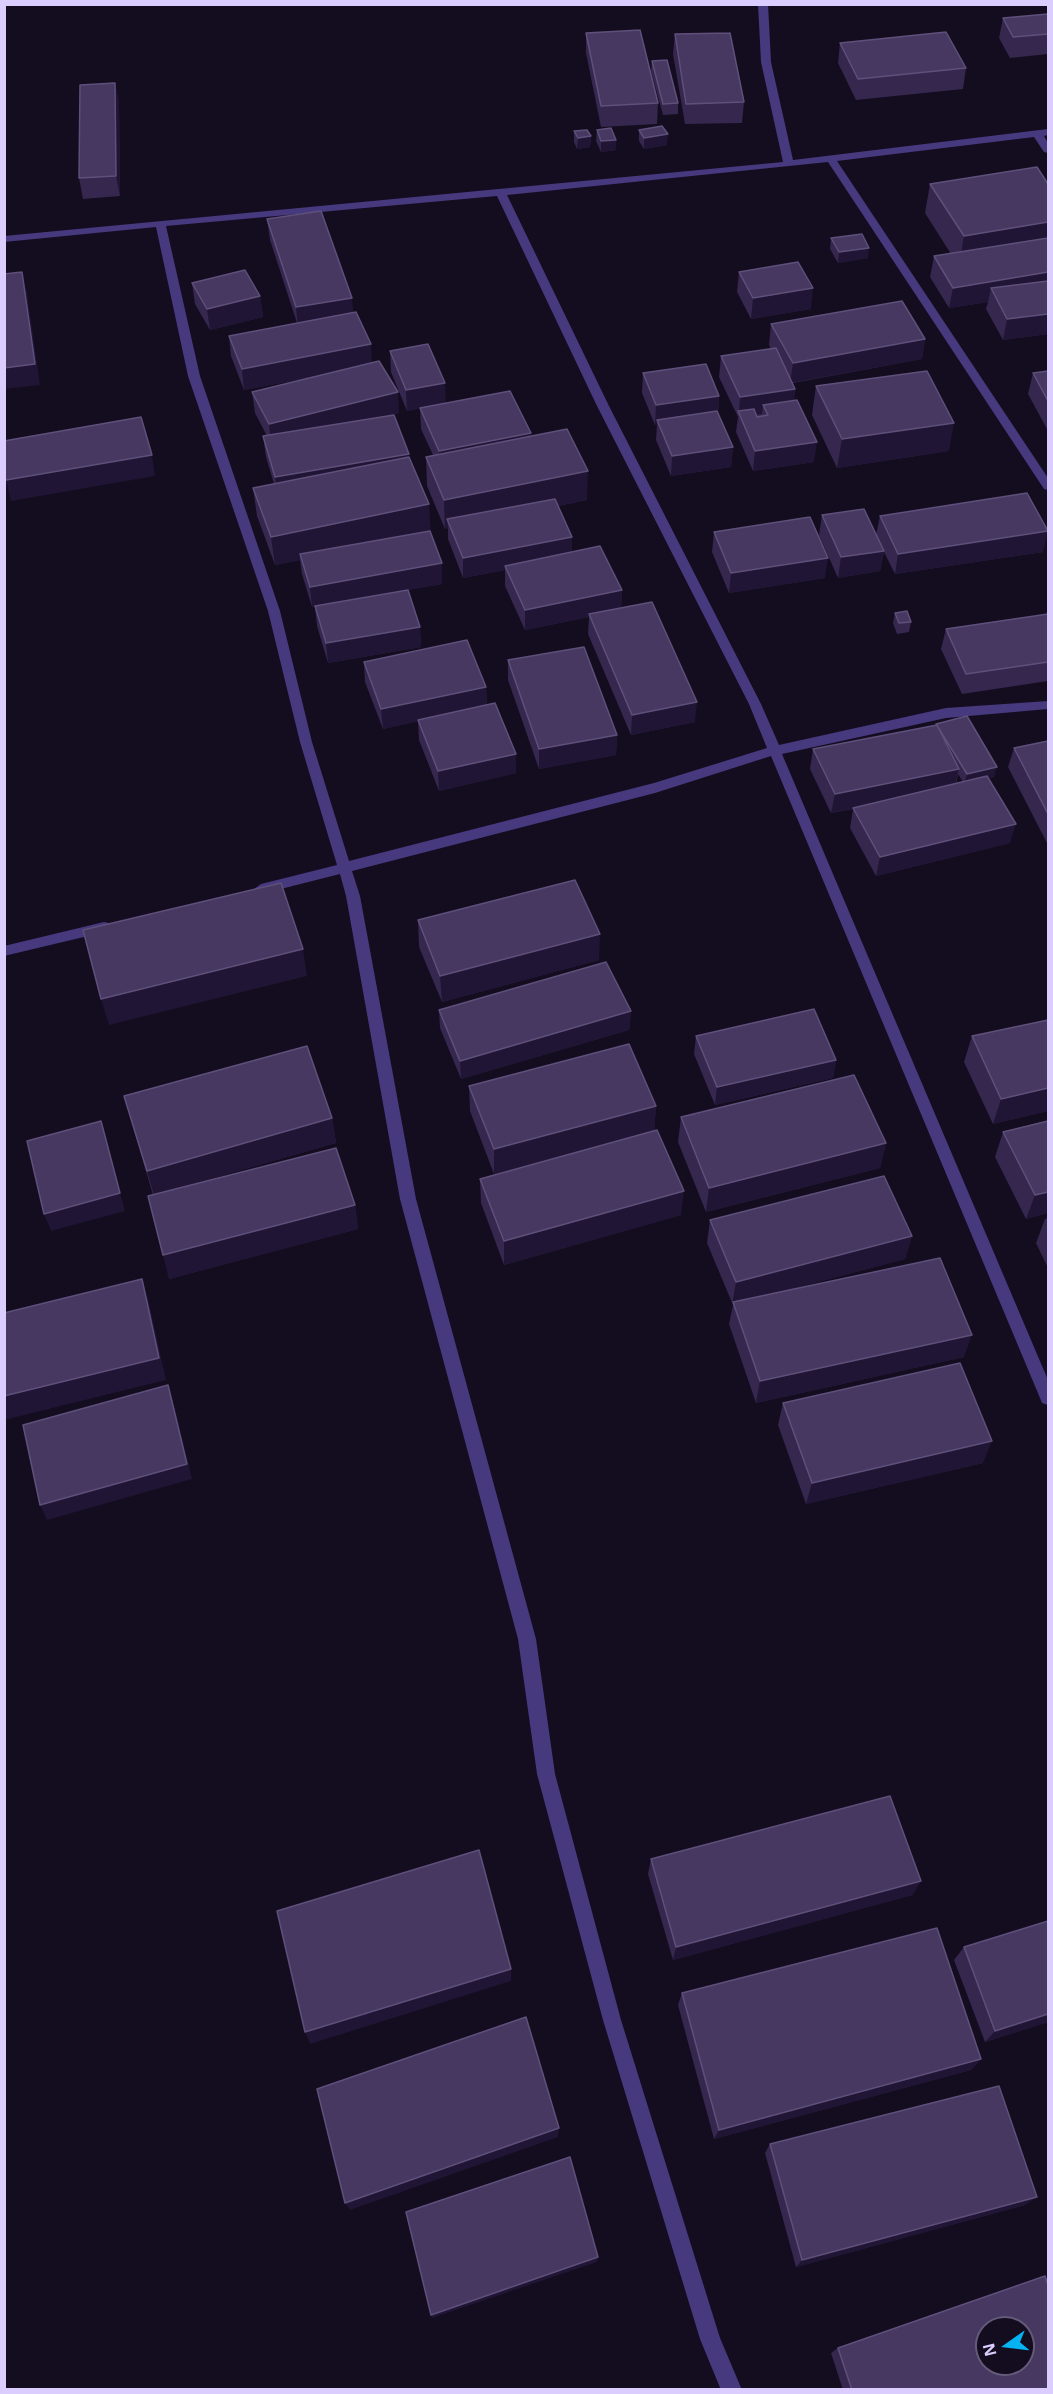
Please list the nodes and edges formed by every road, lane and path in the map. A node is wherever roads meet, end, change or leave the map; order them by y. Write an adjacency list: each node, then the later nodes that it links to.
1 (763, 4): 5 (street)
2 (1043, 132): 3 (street); 4 (street)
3 (1048, 150)
4 (831, 159): 5 (street); 9 (street)
5 (789, 164): 6 (street)
6 (501, 193): 7 (street); 11 (street)
7 (160, 223): 8 (street); 12 (street)
8 (4, 239)
9 (1048, 486)
10 (1048, 705): 11 (street)
11 (773, 751): 12 (street); 16 (street)
12 (344, 870): 13 (street); 17 (street)
13 (242, 894)
14 (118, 924): 15 (street)
15 (4, 951)
16 (1048, 1398)
17 (732, 2390)

